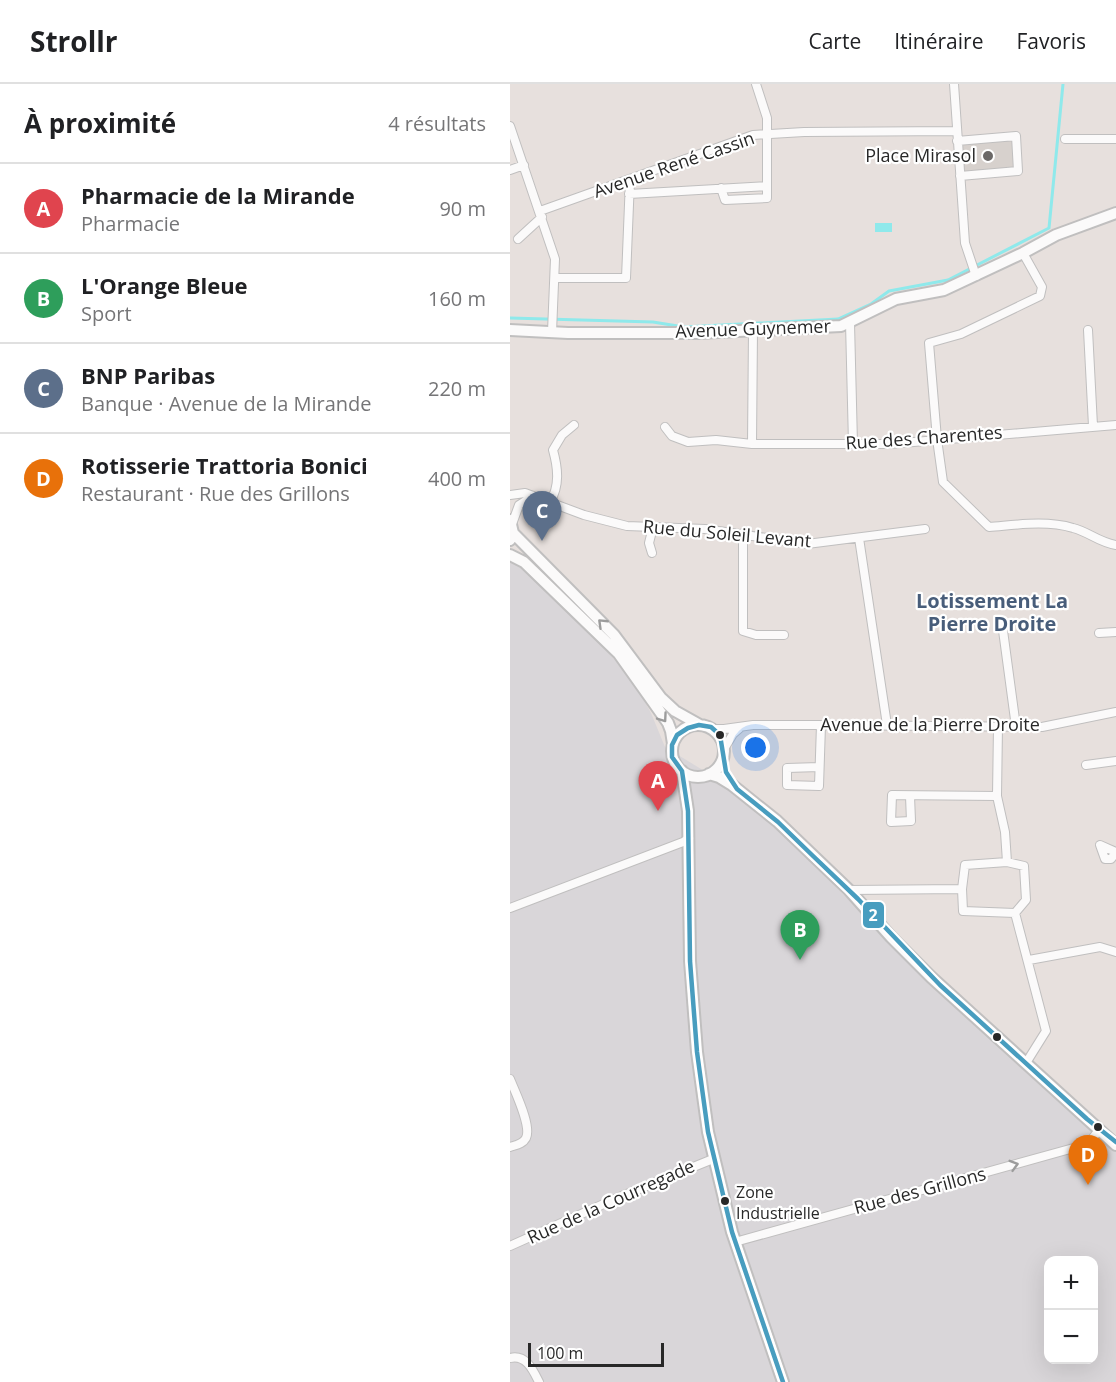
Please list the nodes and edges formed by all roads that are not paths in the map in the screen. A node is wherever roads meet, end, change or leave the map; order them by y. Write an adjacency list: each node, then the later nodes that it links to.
1 (756, 84): 5 (street)
2 (954, 84): 4 (street)
3 (510, 126): 9 (street)
4 (956, 131): 5 (street, Avenue René Cassin); 8 (street)
5 (766, 135): 12 (street, Avenue René Cassin); 13 (street)
6 (1065, 139): 7 (street)
7 (1116, 140)
8 (957, 141): 11 (street); 11 (street)
9 (524, 165): 10 (street); 17 (street)
10 (510, 170)
11 (960, 176): 20 (street)
12 (630, 180): 15 (street); 17 (street, Avenue René Cassin)
13 (767, 186): 14 (street); 14 (street)
14 (721, 188): 15 (street)
15 (629, 194): 21 (street)
16 (1116, 213): 19 (main road, Avenue Guynemer)
17 (541, 214): 18 (street); 21 (street)
18 (518, 239)
19 (1023, 253): 20 (main road, Avenue Guynemer); 31 (street)
20 (974, 270): 23 (main road, Avenue Guynemer)
21 (555, 278): 22 (street)
22 (553, 323): 24 (main road, Avenue Guynemer); 25 (main road, Avenue Guynemer)
23 (850, 323): 25 (main road, Avenue Guynemer); 33 (street)
24 (510, 330)
25 (753, 330): 32 (street)
26 (1088, 330): 28 (street)
27 (574, 425): 36 (street)
28 (1093, 426): 29 (street, Rue des Charentes); 31 (street, Rue des Charentes)
29 (1116, 426)
30 (665, 427): 32 (street, Rue des Charentes)
31 (937, 439): 33 (street, Rue des Charentes); 42 (street)
32 (752, 444): 33 (street, Rue des Charentes)
33 (854, 444)
34 (510, 495): 35 (street, Rue du Soleil Levant)
35 (532, 496): 36 (street, Rue du Soleil Levant); 38 (street)
36 (550, 502): 37 (street, Rue du Soleil Levant)
37 (653, 527): 40 (street, Rue du Soleil Levant); 43 (street)
38 (511, 529): 50 (main road, one-way to 38)
39 (925, 529): 41 (street, Rue du Soleil Levant)
40 (743, 533): 41 (street, Rue du Soleil Levant); 48 (street)
41 (859, 538): 52 (street)
42 (1116, 544)
43 (652, 553)
44 (510, 555): 57 (main road, one-way to 57)
45 (1002, 622): 55 (street)
46 (1116, 632): 47 (street)
47 (1099, 633)
48 (784, 635)
49 (1116, 712): 55 (street, Avenue de la Pierre Droite)
50 (700, 725): 56 (main road); 57 (main road)
51 (821, 725): 52 (street, Avenue de la Pierre Droite); 53 (street, Avenue de la Pierre Droite); 61 (street)
52 (887, 725): 54 (street, Avenue de la Pierre Droite)
53 (742, 726): 56 (street, Avenue de la Pierre Droite); 58 (street)
54 (998, 727): 55 (street, Avenue de la Pierre Droite); 66 (street)
55 (1016, 727)
56 (711, 729): 58 (main road)
57 (673, 744): 62 (main road)
58 (723, 753): 63 (main road); 64 (main road)
59 (1116, 761): 60 (street)
60 (1086, 765)
61 (819, 767): 61 (street)
62 (682, 771): 63 (main road); 67 (main road)
63 (705, 775): 64 (main road); 67 (main road)
64 (732, 785): 71 (main road)
65 (910, 796): 66 (street)
66 (997, 796): 69 (street)
67 (688, 798): 68 (main road)
68 (689, 838): 72 (street); 81 (main road)
69 (1007, 862): 70 (street); 73 (street)
70 (962, 889): 71 (street); 73 (street)
71 (849, 890): 76 (main road)
72 (510, 908)
73 (1015, 913): 75 (street)
74 (1116, 952): 75 (street)
75 (1029, 960): 76 (street)
76 (1026, 1063): 78 (main road)
77 (510, 1079): 80 (street)
78 (1099, 1130): 79 (main road); 82 (street, Rue des Grillons, one-way to 78)
79 (1114, 1142)
80 (510, 1148)
81 (713, 1159): 82 (main road); 83 (street, Rue de la Courregade)
82 (735, 1242): 86 (main road)
83 (510, 1246)
84 (510, 1358): 85 (street)
85 (539, 1382)
86 (783, 1382)

